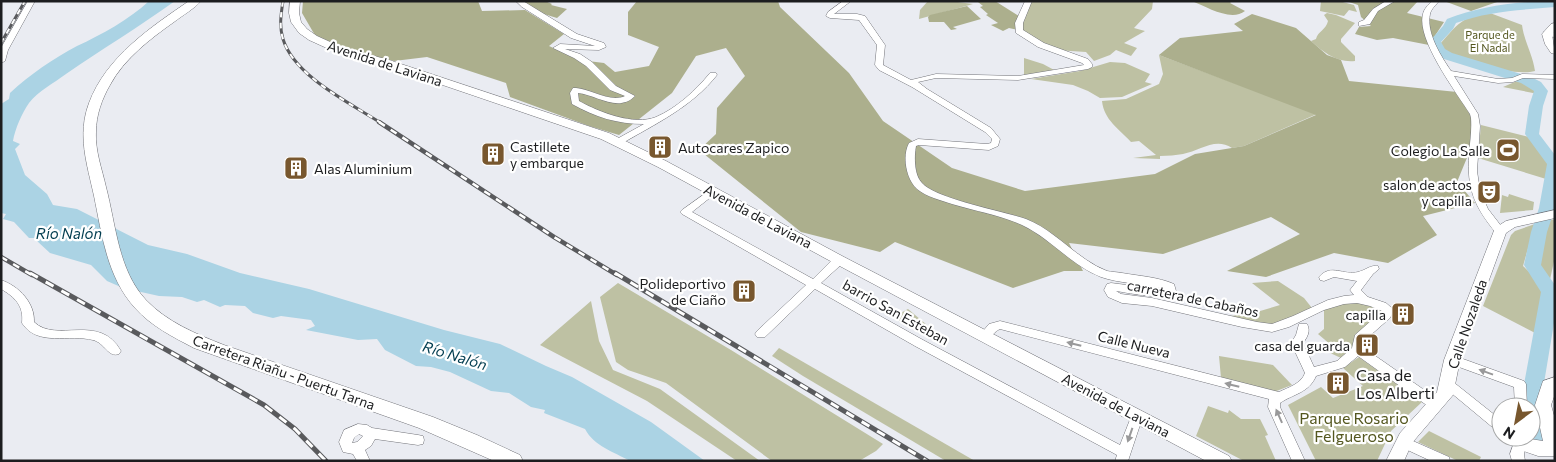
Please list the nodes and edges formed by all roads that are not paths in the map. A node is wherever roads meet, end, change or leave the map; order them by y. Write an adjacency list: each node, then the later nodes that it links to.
1 (32, 1): 14 (street)
2 (191, 1): 10 (main road)
3 (197, 1): 10 (main road, Carretera Riañu - Puertu Tarna)
4 (295, 1): 20 (street, Avenida de Laviana)
5 (520, 1): 19 (street)
6 (848, 1): 18 (street)
7 (1029, 1): 18 (street)
8 (1392, 1): 11 (street)
9 (1436, 1): 15 (street)
10 (164, 24): 50 (main road, Carretera Riañu - Puertu Tarna)
11 (1362, 24)
12 (1553, 31): 13 (street)
13 (1555, 51)
14 (1, 61)
15 (1449, 73): 17 (street); 23 (street)
16 (713, 75): 19 (street)
17 (1555, 77)
18 (915, 85): 28 (street, carretera de Cabaños)
19 (656, 120): 20 (street)
20 (618, 142): 21 (street, Avenida de Laviana)
21 (713, 191): 24 (street, Avenida de Laviana); 27 (street, barrio San Esteban)
22 (1553, 215): 23 (street)
23 (1500, 231): 34 (street, Calle Nozaleda)
24 (839, 260): 27 (street); 31 (street, Avenida de Laviana)
25 (1324, 277): 28 (street)
26 (1, 284): 33 (street)
27 (814, 284): 30 (street); 48 (street, barrio San Esteban)
28 (1364, 300): 32 (street, carretera de Cabaños)
29 (1303, 327): 35 (street)
30 (761, 334)
31 (986, 336): 38 (street, Calle Nueva, one-way to 31); 41 (street, Avenida de Laviana)
32 (1358, 350): 35 (street); 40 (street)
33 (115, 351)
34 (1452, 360): 37 (street, Calle Nozaleda); 39 (street, one-way to 34)
35 (1312, 373): 38 (street)
36 (1555, 383): 47 (street)
37 (1448, 384): 40 (street, Calle Nozaleda); 42 (street)
38 (1279, 397): 52 (street, one-way to 38)
39 (1521, 397)
40 (1436, 405): 44 (street, Calle Nozaleda)
41 (1137, 416): 48 (street, one-way to 48); 51 (street, Avenida de Laviana)
42 (1491, 419)
43 (418, 440): 49 (street)
44 (1404, 442): 53 (street, Calle Nozaleda); 54 (street)
45 (1518, 447): 55 (street)
46 (1536, 447): 47 (street)
47 (1553, 451)
48 (1123, 457)
49 (364, 461)
50 (514, 461)
51 (1223, 461)
52 (1299, 461)
53 (1395, 461)
54 (1444, 461)
55 (1519, 461)

